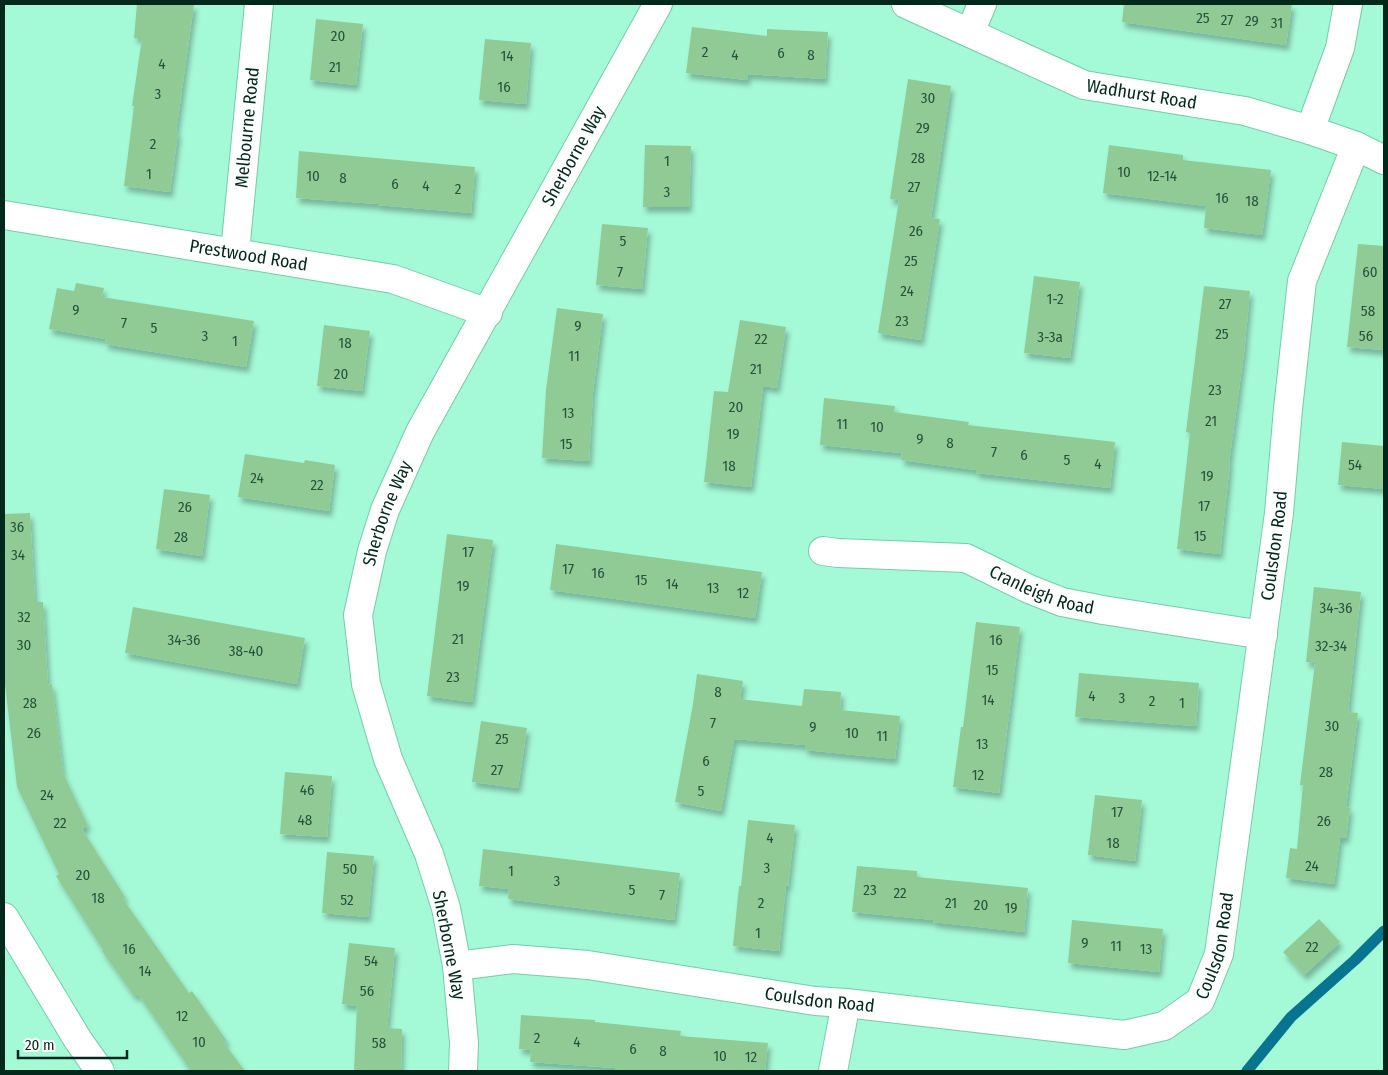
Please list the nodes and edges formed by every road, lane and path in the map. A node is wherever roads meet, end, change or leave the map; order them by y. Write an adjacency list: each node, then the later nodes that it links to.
1 (259, 4): 11 (street, Melbourne Road)
2 (658, 4): 12 (street, Sherborne Way)
3 (906, 4): 6 (street, Wadhurst Road)
4 (982, 4): 6 (street)
5 (1348, 4): 7 (street)
6 (970, 33): 7 (street, Wadhurst Road)
7 (1310, 130): 8 (street, Wadhurst Road)
8 (1356, 146): 9 (street, Wadhurst Road); 14 (street, Coulsdon Road)
9 (1384, 160)
10 (4, 215): 11 (street, Prestwood Road)
11 (235, 252): 12 (street, Prestwood Road)
12 (488, 313): 16 (street, Sherborne Way)
13 (823, 551): 14 (street, Cranleigh Road)
14 (1263, 635): 17 (street, Coulsdon Road)
15 (4, 917): 18 (street)
16 (457, 966): 17 (street, Coulsdon Road); 19 (street, Sherborne Way)
17 (846, 1003): 20 (street)
18 (100, 1071)
19 (463, 1071)
20 (833, 1071)

